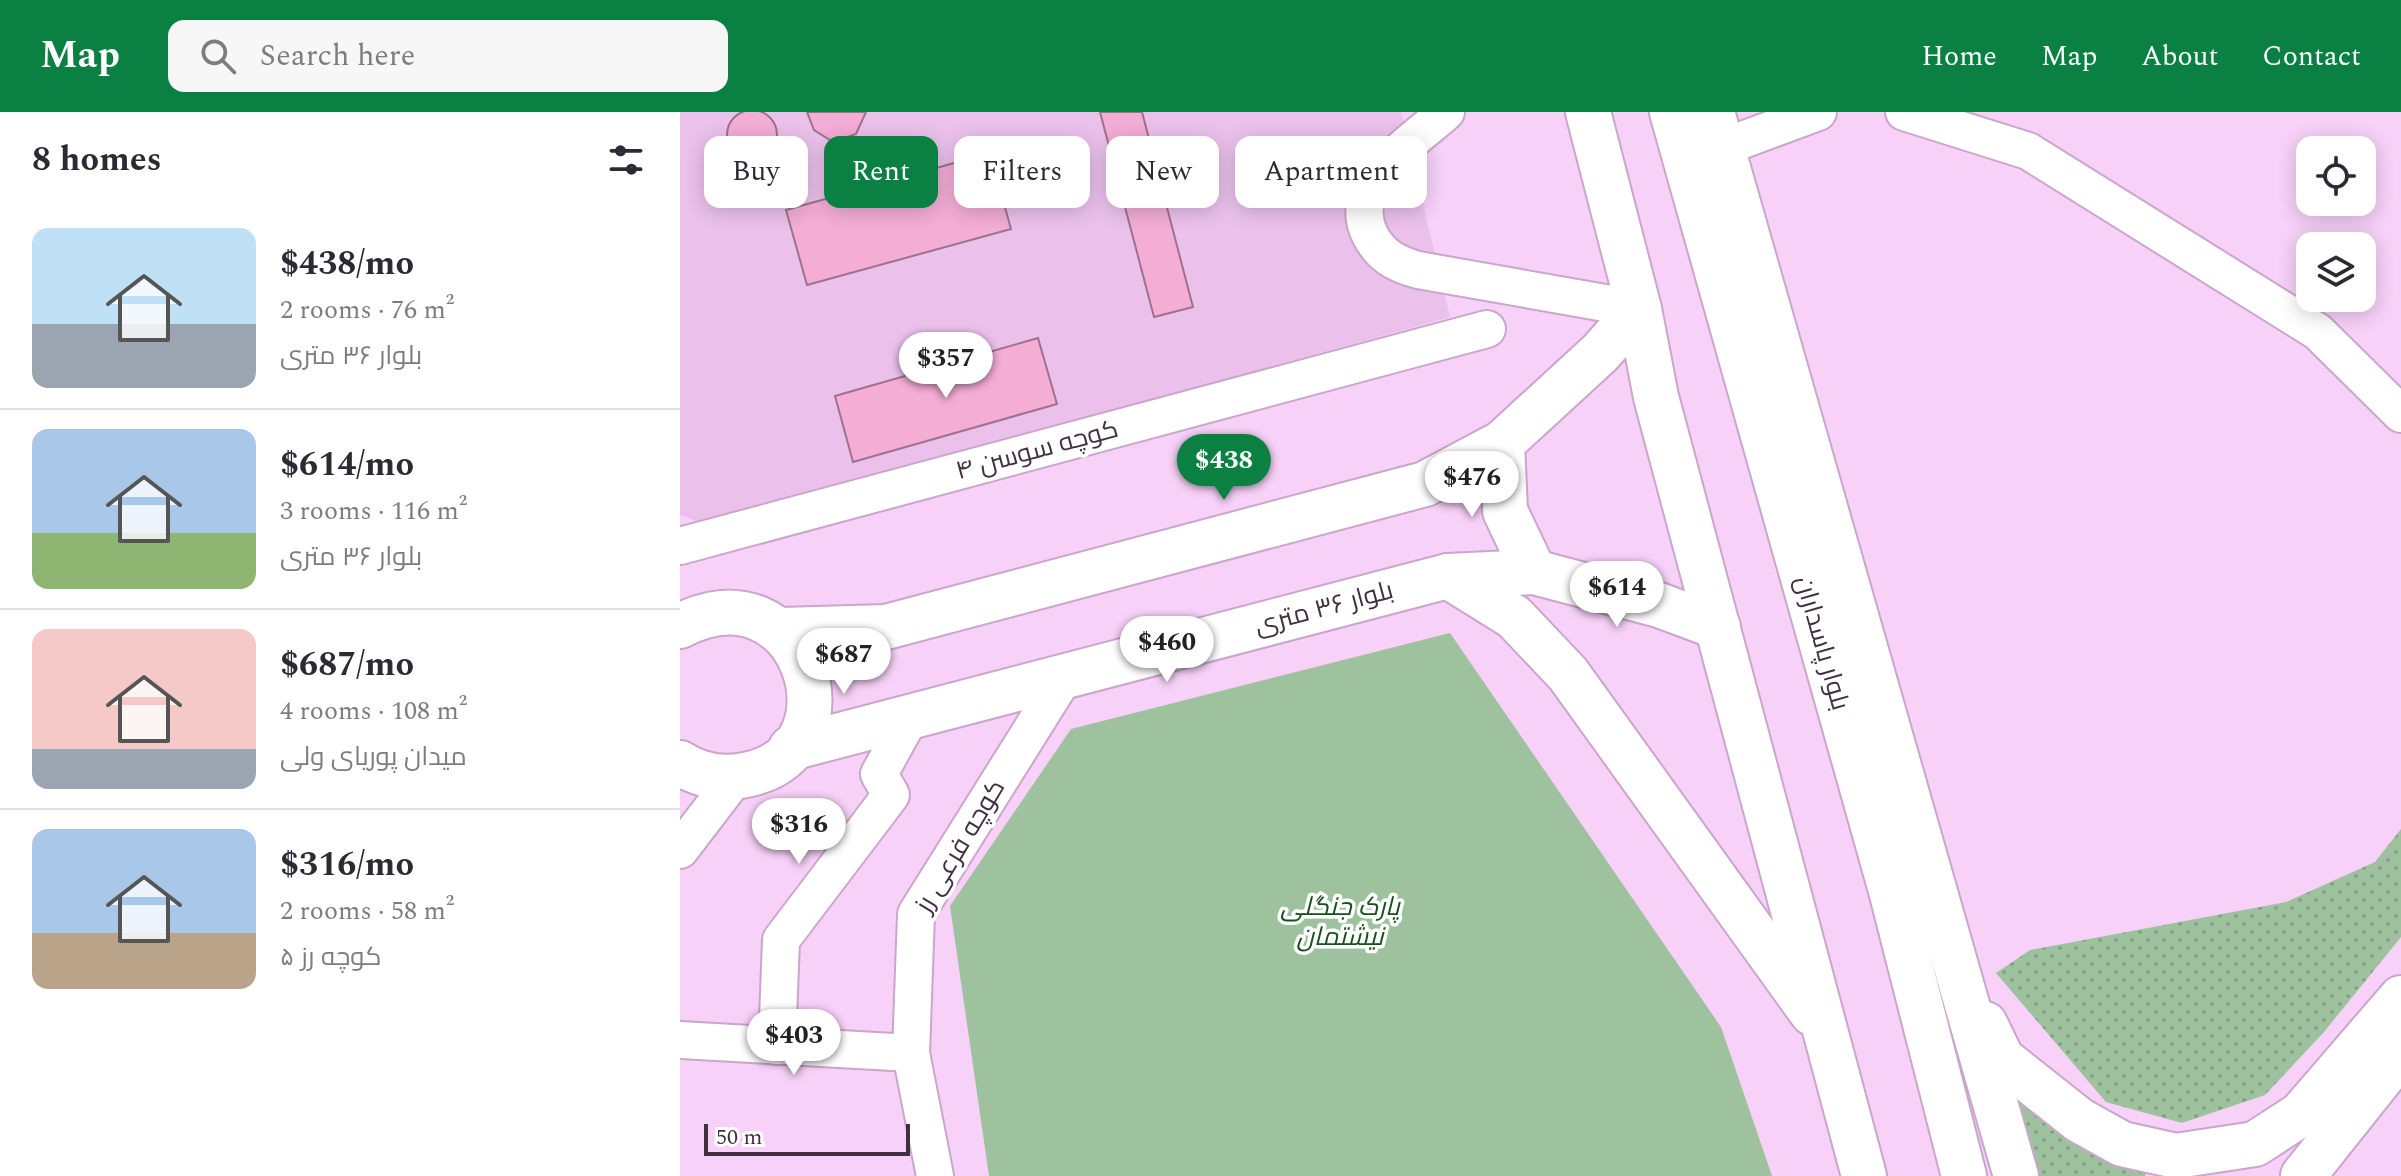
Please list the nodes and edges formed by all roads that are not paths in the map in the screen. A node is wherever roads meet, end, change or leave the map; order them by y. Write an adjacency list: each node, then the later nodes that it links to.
1 (1446, 112): 7 (street)
2 (1588, 112): 7 (main road)
3 (1672, 112): 33 (main road, بلوار پاسداران)
4 (1818, 112): 6 (street)
5 (1904, 112): 9 (street)
6 (1716, 130): 23 (main road)
7 (1639, 309): 10 (main road); 15 (main road)
8 (1487, 329): 11 (street, کوچه سوسن ۴)
9 (2401, 414)
10 (1502, 443): 12 (main road); 16 (main road)
11 (680, 546)
12 (1534, 572): 13 (main road, بلوار ۳۶ متری); 15 (main road, بلوار ۳۶ متری)
13 (1448, 576): 17 (main road, بلوار ۳۶ متری); 25 (main road)
14 (686, 610): 16 (main road)
15 (1718, 627): 25 (main road)
16 (780, 630): 19 (main road)
17 (1065, 676): 18 (main road, بلوار ۳۶ متری); 28 (street, کوچه فرعی رز)
18 (911, 716): 19 (main road, بلوار ۳۶ متری); 27 (street)
19 (791, 748): 21 (main road)
20 (680, 763): 21 (main road)
21 (735, 778): 22 (street)
22 (680, 850)
23 (1952, 954): 30 (main road); 34 (main road)
24 (2401, 998): 30 (main road)
25 (1828, 1035): 32 (main road)
26 (680, 1040): 27 (street)
27 (777, 1046): 28 (street)
28 (911, 1053): 31 (street, کوچه فرعی رز)
29 (2401, 1053): 36 (main road)
30 (2255, 1144): 35 (main road)
31 (935, 1176)
32 (1864, 1176)
33 (1964, 1176)
34 (2016, 1176)
35 (2197, 1176)
36 (2303, 1176)

